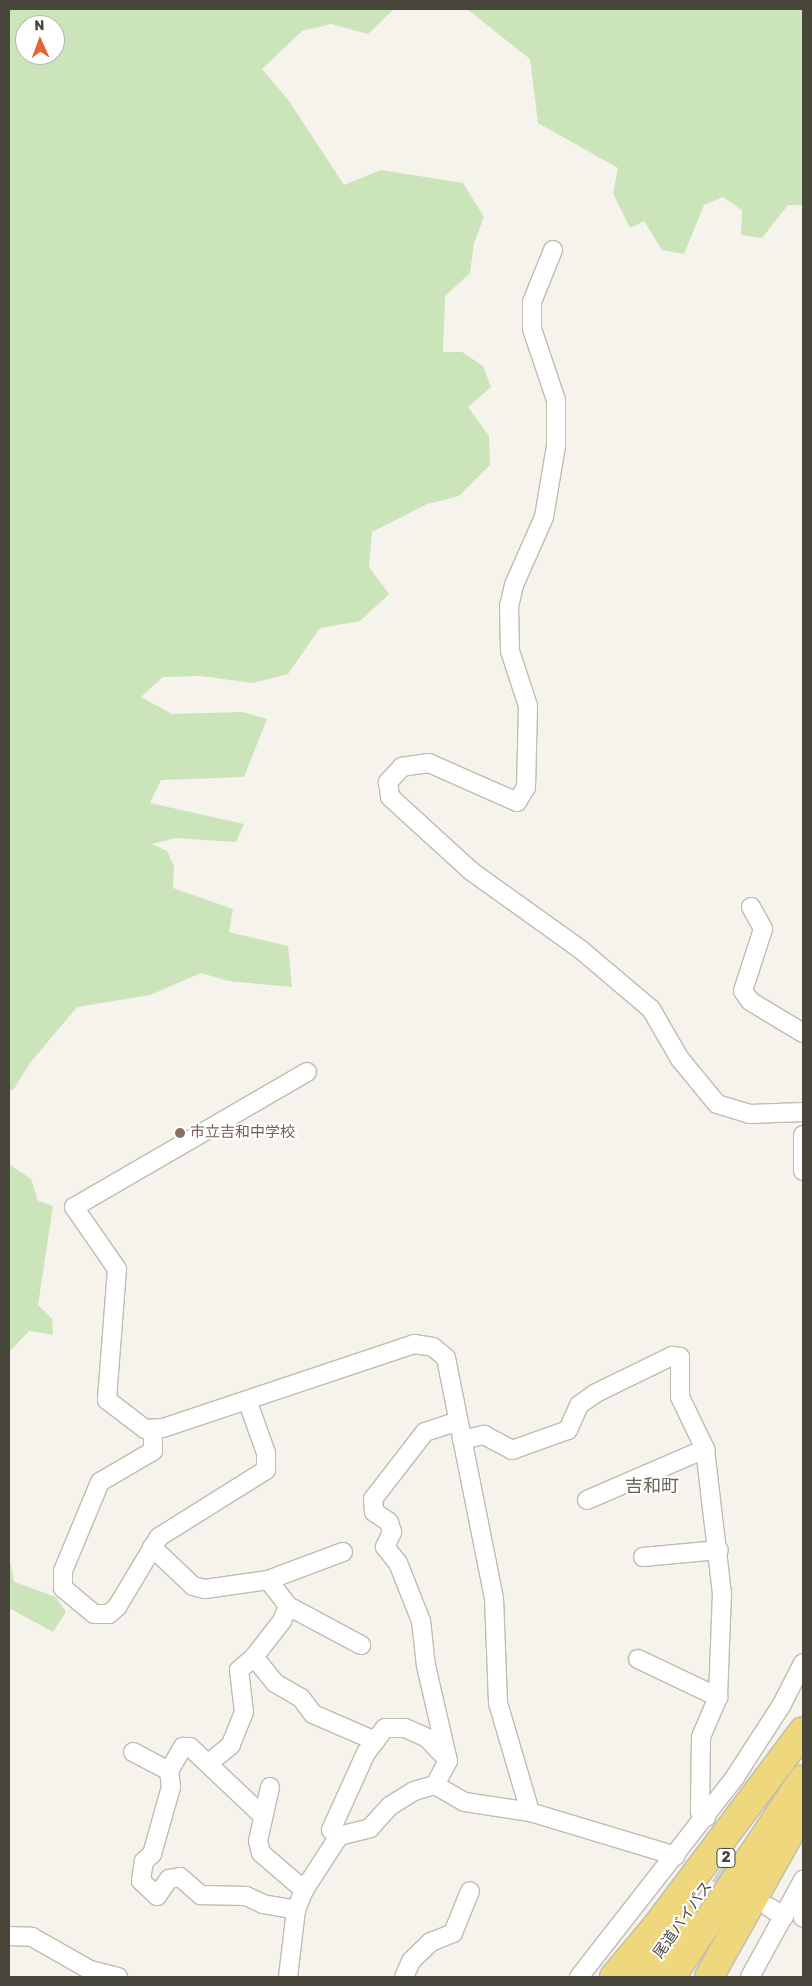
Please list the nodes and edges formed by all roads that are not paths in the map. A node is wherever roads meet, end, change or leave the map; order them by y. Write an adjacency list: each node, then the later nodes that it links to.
1 (553, 250): 5 (street)
2 (751, 907): 3 (street)
3 (803, 1033)
4 (307, 1072): 10 (street)
5 (803, 1112)
6 (803, 1135): 7 (street)
7 (803, 1171)
8 (247, 1400): 9 (street); 10 (street); 14 (street)
9 (458, 1421): 11 (street); 29 (street)
10 (153, 1429): 14 (street)
11 (462, 1440): 12 (street); 36 (street)
12 (705, 1449): 13 (street); 15 (street)
13 (587, 1500)
14 (152, 1548): 18 (street)
15 (719, 1550): 17 (street); 24 (street)
16 (343, 1552): 18 (street)
17 (643, 1557)
18 (268, 1580): 19 (street)
19 (288, 1606): 20 (street); 21 (street)
20 (361, 1644)
21 (254, 1657): 27 (street); 30 (street)
22 (638, 1659): 24 (street)
23 (803, 1663): 38 (street)
24 (718, 1697): 38 (street)
25 (803, 1731): 53 (highway)
26 (803, 1735): 54 (highway, 尾道バイパス / 2)
27 (375, 1741): 29 (street); 39 (street)
28 (132, 1752): 31 (street)
29 (448, 1761): 33 (street)
30 (210, 1762): 31 (street); 37 (street)
31 (169, 1771): 45 (street)
32 (803, 1778): 55 (highway, 尾道バイパス / 2)
33 (435, 1785): 36 (street); 39 (street)
34 (270, 1787): 37 (street)
35 (803, 1810): 56 (highway)
36 (530, 1812): 40 (street)
37 (262, 1815): 42 (street)
38 (706, 1817): 40 (street)
39 (339, 1836): 42 (street)
40 (683, 1854): 52 (street)
41 (803, 1880): 44 (street)
42 (304, 1890): 45 (street)
43 (470, 1890): 51 (street)
44 (793, 1902): 46 (street); 57 (street)
45 (296, 1910): 50 (street)
46 (803, 1918)
47 (9, 1936): 48 (street)
48 (89, 1973): 49 (street)
49 (118, 1977)
50 (288, 1977)
51 (404, 1977)
52 (579, 1977)
53 (614, 1977)
54 (642, 1977)
55 (671, 1977)
56 (710, 1977)
57 (750, 1977)

